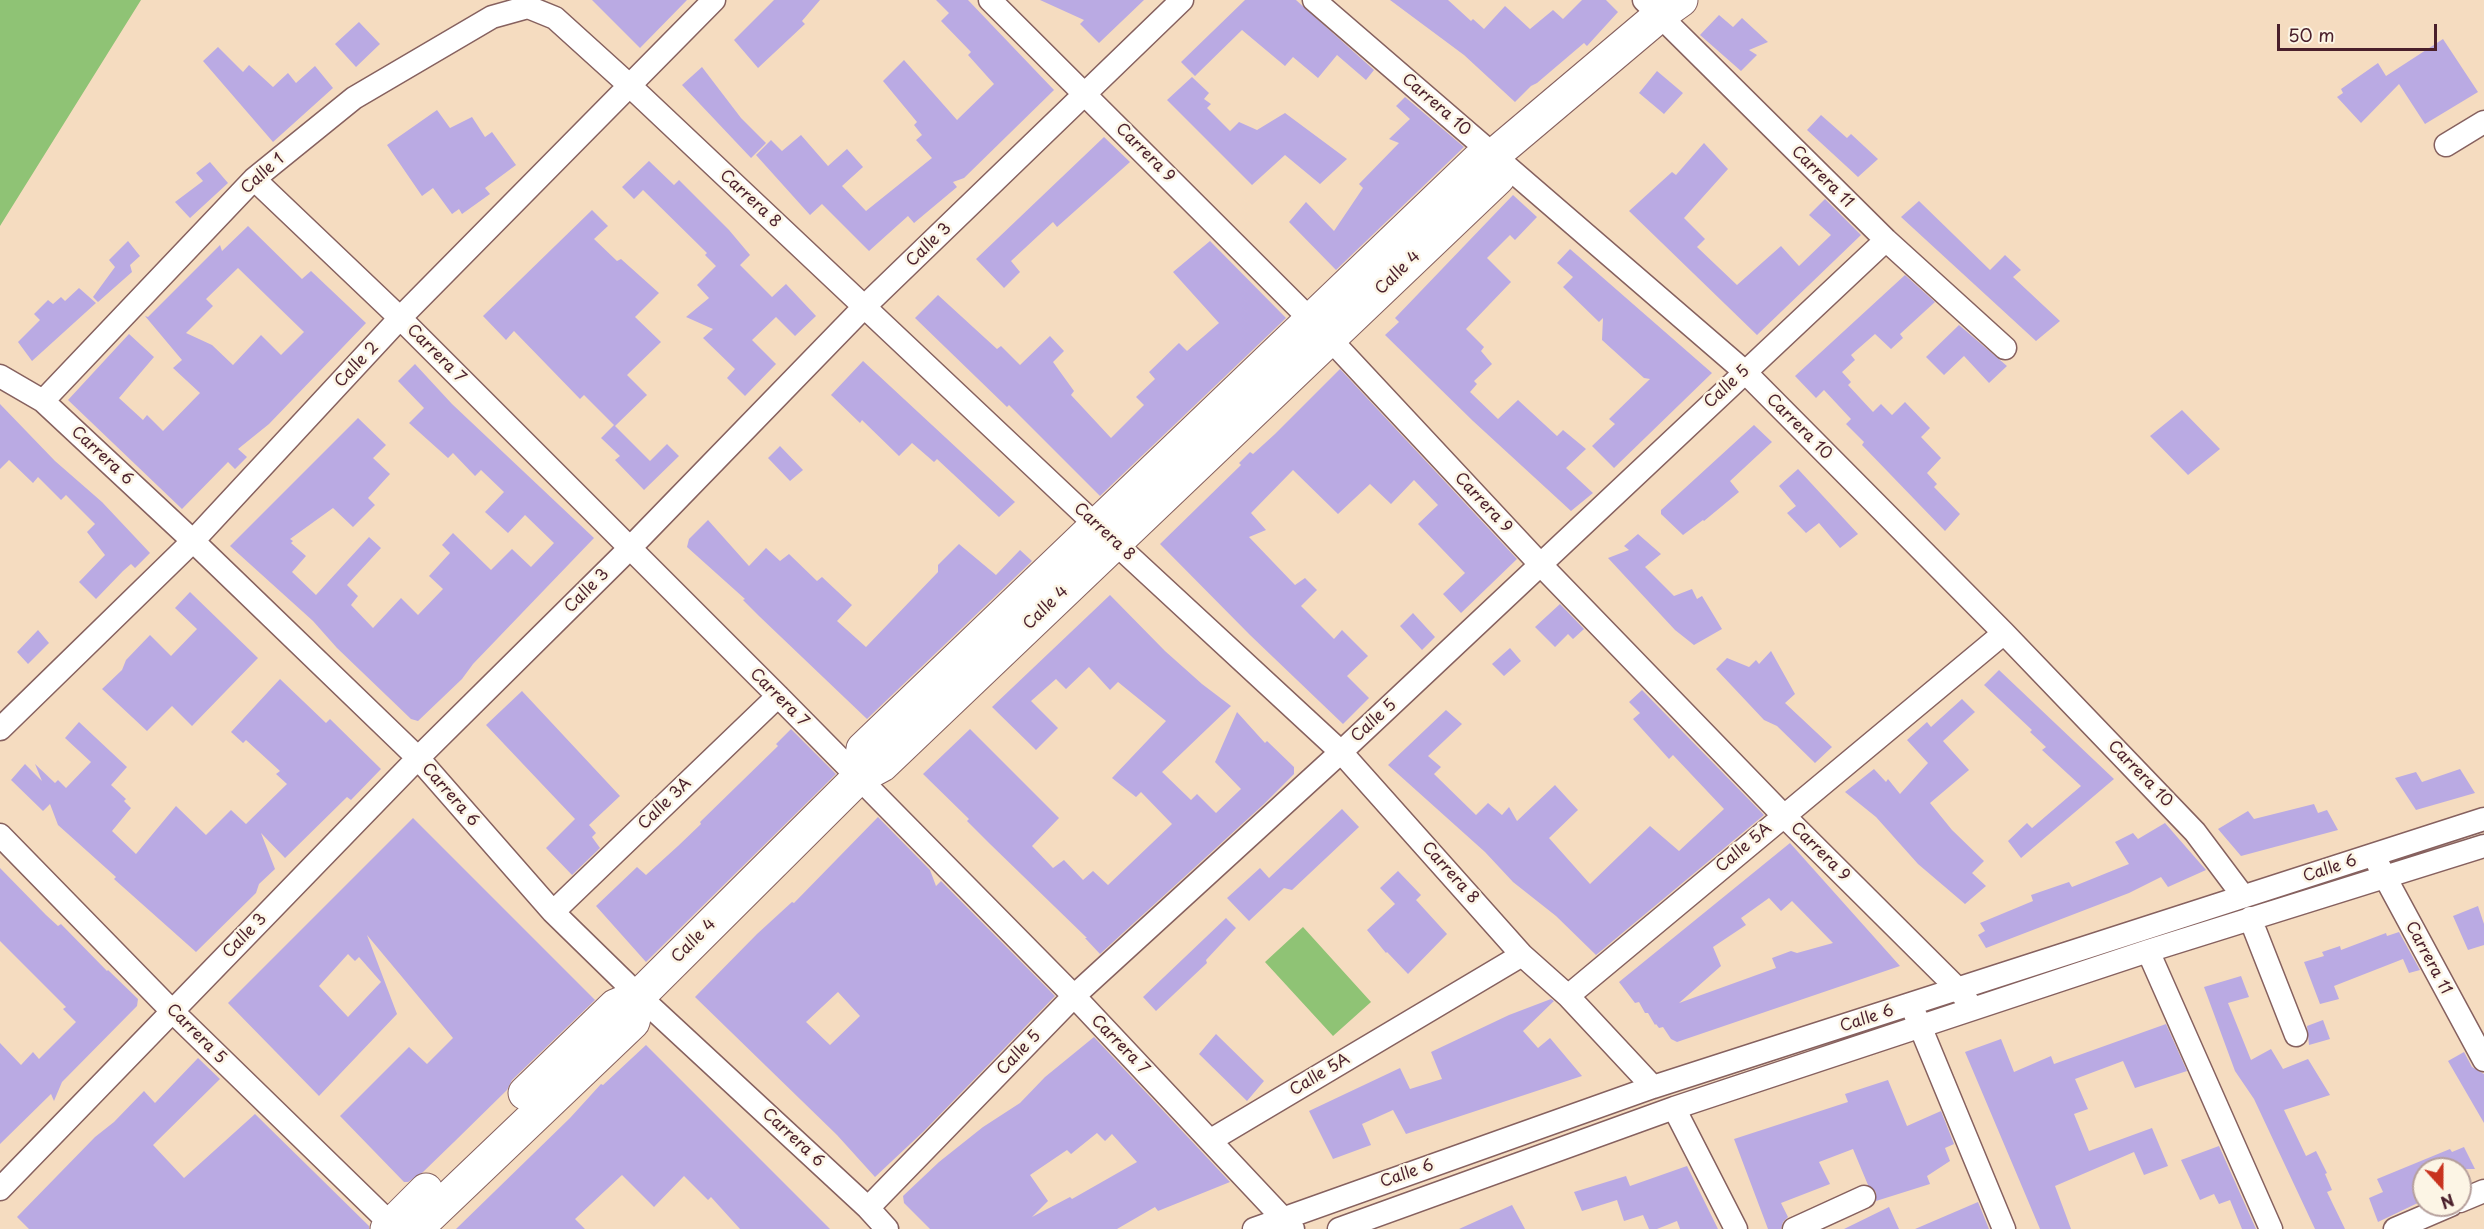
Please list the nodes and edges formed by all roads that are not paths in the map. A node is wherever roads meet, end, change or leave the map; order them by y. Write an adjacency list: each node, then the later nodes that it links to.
1 (714, 0): 7 (street, Calle 2)
2 (990, 0): 8 (street, Carrera 9)
3 (1182, 0): 8 (street, Calle 3)
4 (1314, 0): 11 (street, Carrera 10)
5 (1662, 5): 11 (street); 13 (street, Carrera 11)
6 (528, 7): 7 (street, Carrera 8); 12 (street, Calle 1)
7 (629, 85): 14 (street, Carrera 8); 15 (street, Calle 2)
8 (1086, 94): 14 (street, Calle 3); 16 (street, Carrera 9)
9 (2484, 122): 10 (street)
10 (2446, 145)
11 (1494, 155): 16 (street); 18 (street, Carrera 10)
12 (254, 179): 15 (street, Carrera 7); 20 (street, Calle 1)
13 (1886, 240): 17 (street, Carrera 11); 18 (street, Calle 5)
14 (864, 307): 21 (street, Carrera 8); 23 (street, Calle 3)
15 (400, 318): 22 (street, Calle 2); 23 (street, Carrera 7)
16 (1320, 329): 21 (street); 24 (street, Carrera 9)
17 (2005, 348)
18 (1744, 371): 24 (street, Calle 5); 25 (street, Carrera 10)
19 (0, 376): 20 (street, Carrera 6)
20 (43, 401): 22 (street, Carrera 6)
21 (1106, 534): 28 (street, Carrera 8); 30 (street)
22 (193, 541): 27 (street, Calle 2); 29 (street, Carrera 6)
23 (629, 549): 26 (street, Carrera 7); 29 (street, Calle 3)
24 (1540, 564): 28 (street, Calle 5); 31 (street, Carrera 9)
25 (2004, 633): 31 (street, Calle 5A); 37 (street, Carrera 10)
26 (778, 696): 30 (street, Carrera 7); 38 (street, Calle 3A)
27 (0, 729)
28 (1341, 752): 41 (street, Carrera 8); 44 (street, Calle 5)
29 (418, 759): 38 (street, Carrera 6); 48 (street, Calle 3)
30 (858, 778): 43 (street, Calle 4); 44 (street, Carrera 7)
31 (1783, 815): 42 (street, Carrera 9); 45 (street, Calle 5A)
32 (2484, 819): 35 (street, Calle 6)
33 (0, 835): 48 (street, Carrera 5)
34 (2484, 846): 36 (street, Calle 6)
35 (2373, 855): 36 (street, Carrera 11); 37 (street, Calle 6)
36 (2384, 876): 39 (street, Calle 6); 51 (street, Carrera 11)
37 (2243, 896): 42 (street, Calle 6)
38 (553, 912): 43 (street, Carrera 6)
39 (2250, 918): 40 (street, Calle 6); 50 (street)
40 (2148, 951): 47 (street, Calle 6); 68 (street)
41 (1522, 955): 45 (street, Carrera 8); 54 (street, Calle 5A)
42 (1957, 988): 46 (street, Calle 6); 47 (street, Carrera 9)
43 (639, 996): 58 (street, Carrera 6); 62 (street, Calle 4)
44 (1074, 996): 54 (street, Carrera 7); 58 (street, Calle 5)
45 (1568, 996): 52 (street, Carrera 8)
46 (1911, 1005): 49 (street); 52 (street, Calle 6)
47 (1973, 1008): 49 (street, Calle 6)
48 (172, 1011): 55 (street, Calle 3); 62 (street, Carrera 5)
49 (1921, 1027): 53 (street, Calle 6); 67 (street)
50 (2296, 1035)
51 (2484, 1060)
52 (1653, 1087): 56 (street, Calle 6)
53 (1674, 1108): 61 (street, Calle 6); 65 (street)
54 (1211, 1140): 60 (street, Carrera 7)
55 (0, 1189)
56 (1344, 1196): 60 (street, Calle 6); 61 (street)
57 (1864, 1197): 66 (street)
58 (868, 1208): 63 (street, Carrera 6)
59 (2423, 1217): 69 (street)
60 (1289, 1224): 64 (street, Calle 6)
61 (1353, 1227)
62 (398, 1228)
63 (887, 1229)
64 (1254, 1229)
65 (1736, 1229)
66 (1794, 1229)
67 (2004, 1229)
68 (2271, 1229)
69 (2395, 1229)

